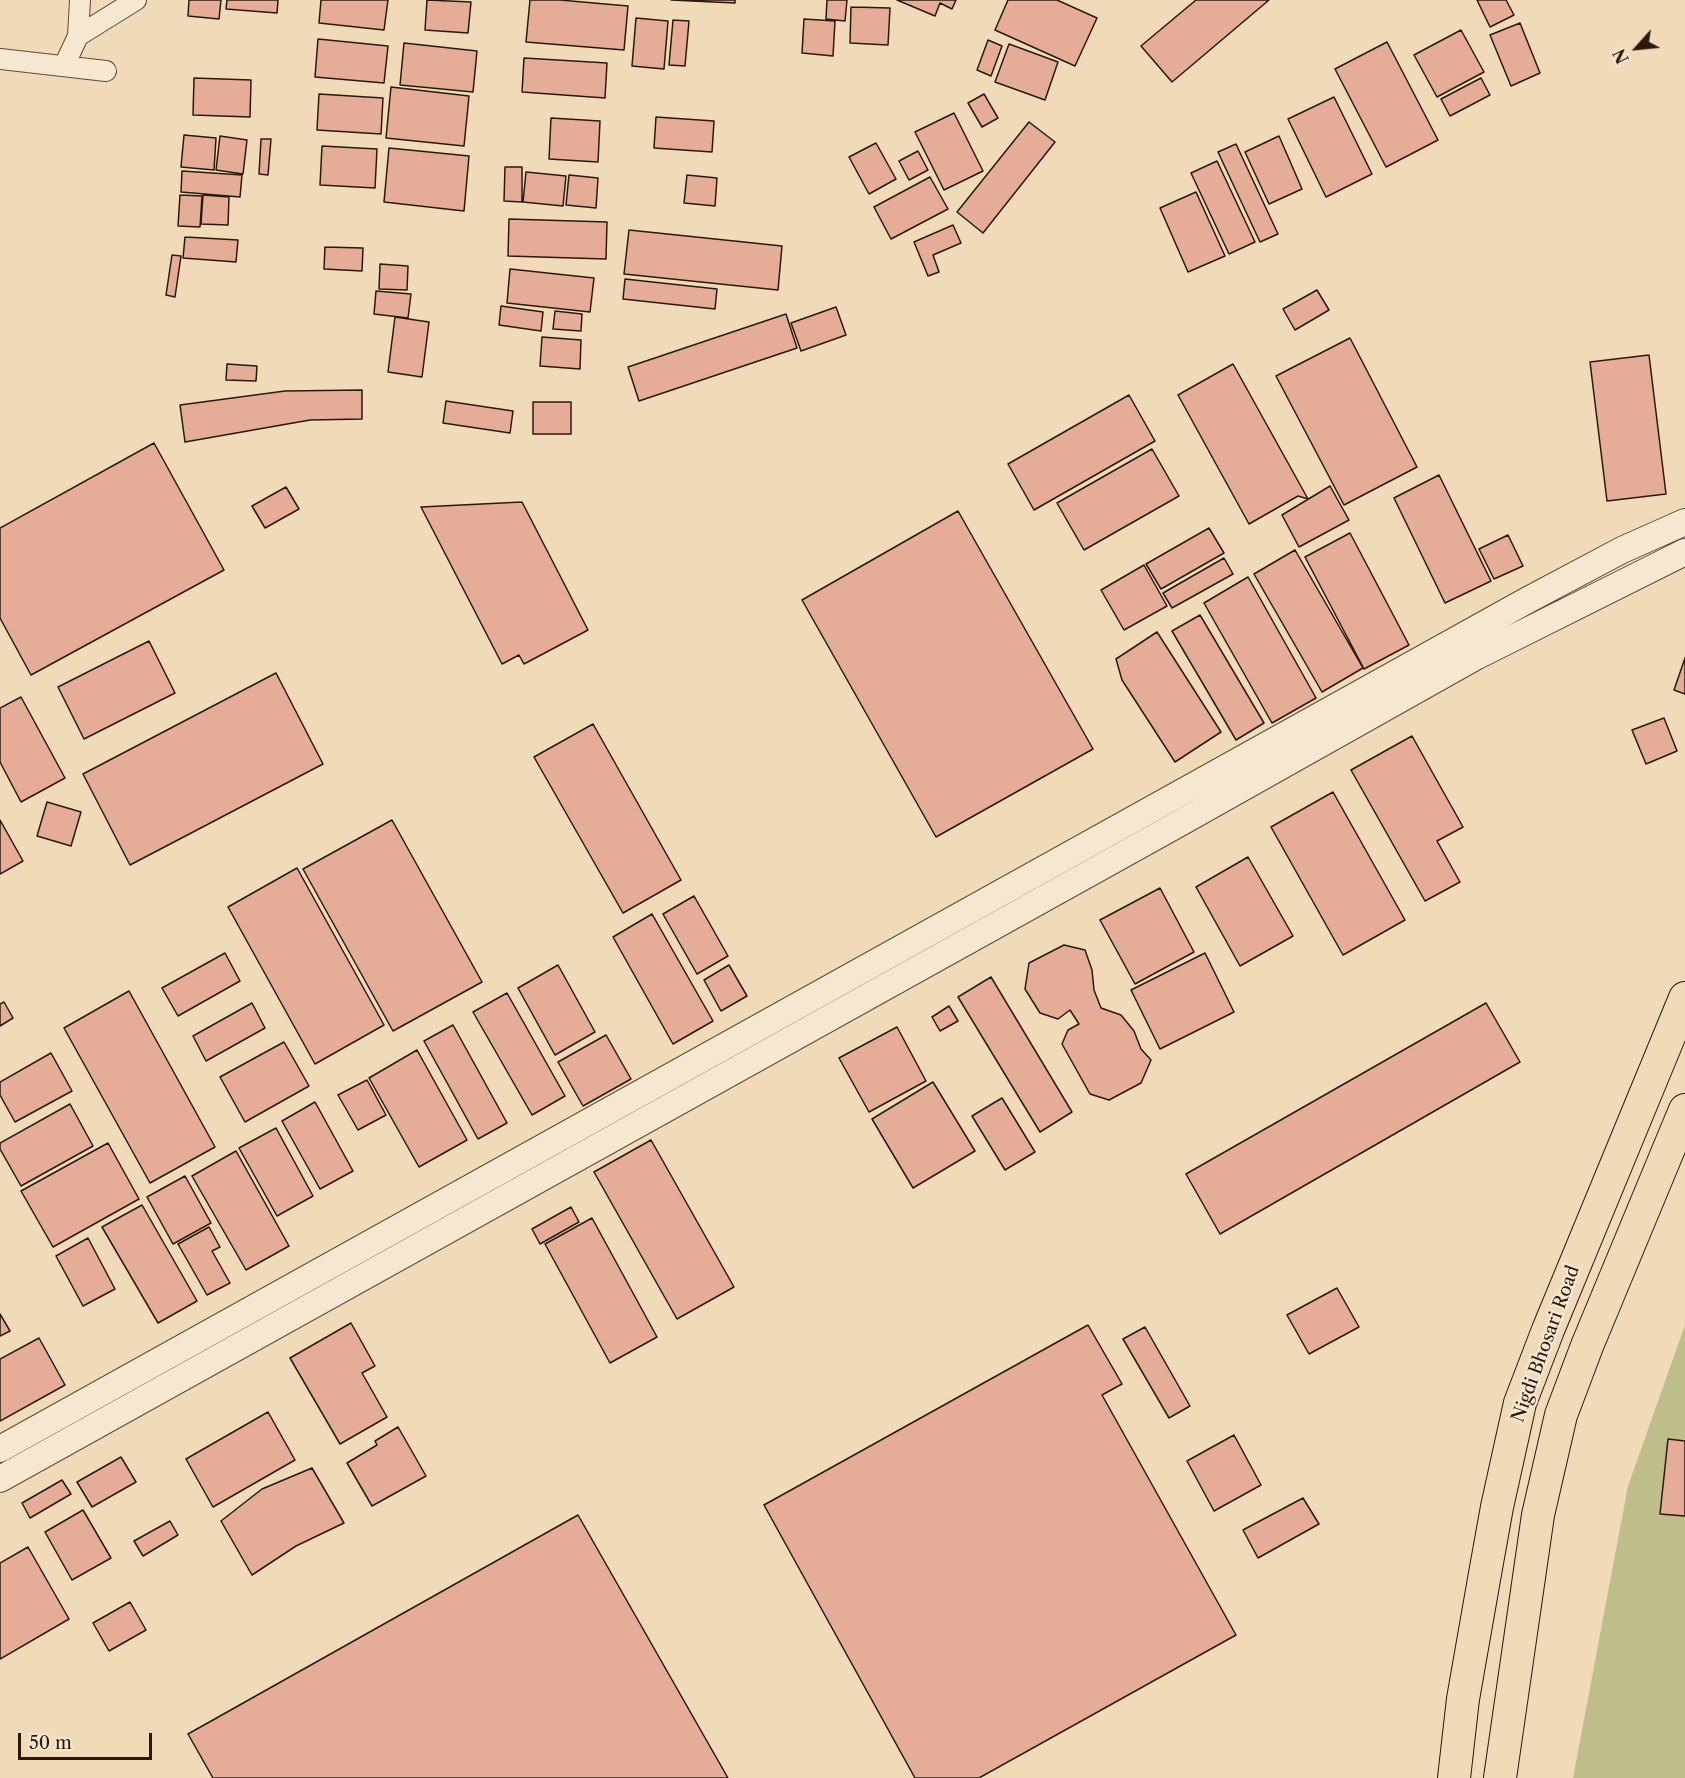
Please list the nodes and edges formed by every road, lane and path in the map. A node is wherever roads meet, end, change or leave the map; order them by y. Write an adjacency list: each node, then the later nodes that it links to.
1 (80, 0): 3 (street)
2 (136, 0): 3 (street)
3 (78, 36): 5 (street)
4 (0, 58): 5 (street)
5 (64, 66): 6 (street)
6 (106, 71)
7 (1685, 522): 11 (street)
8 (1685, 552): 12 (street)
9 (1685, 998): 13 (main road, Nigdi Bhosari Road)
10 (1685, 1110): 14 (main road)
11 (0, 1449)
12 (0, 1479)
13 (1454, 1778)
14 (1500, 1778)

